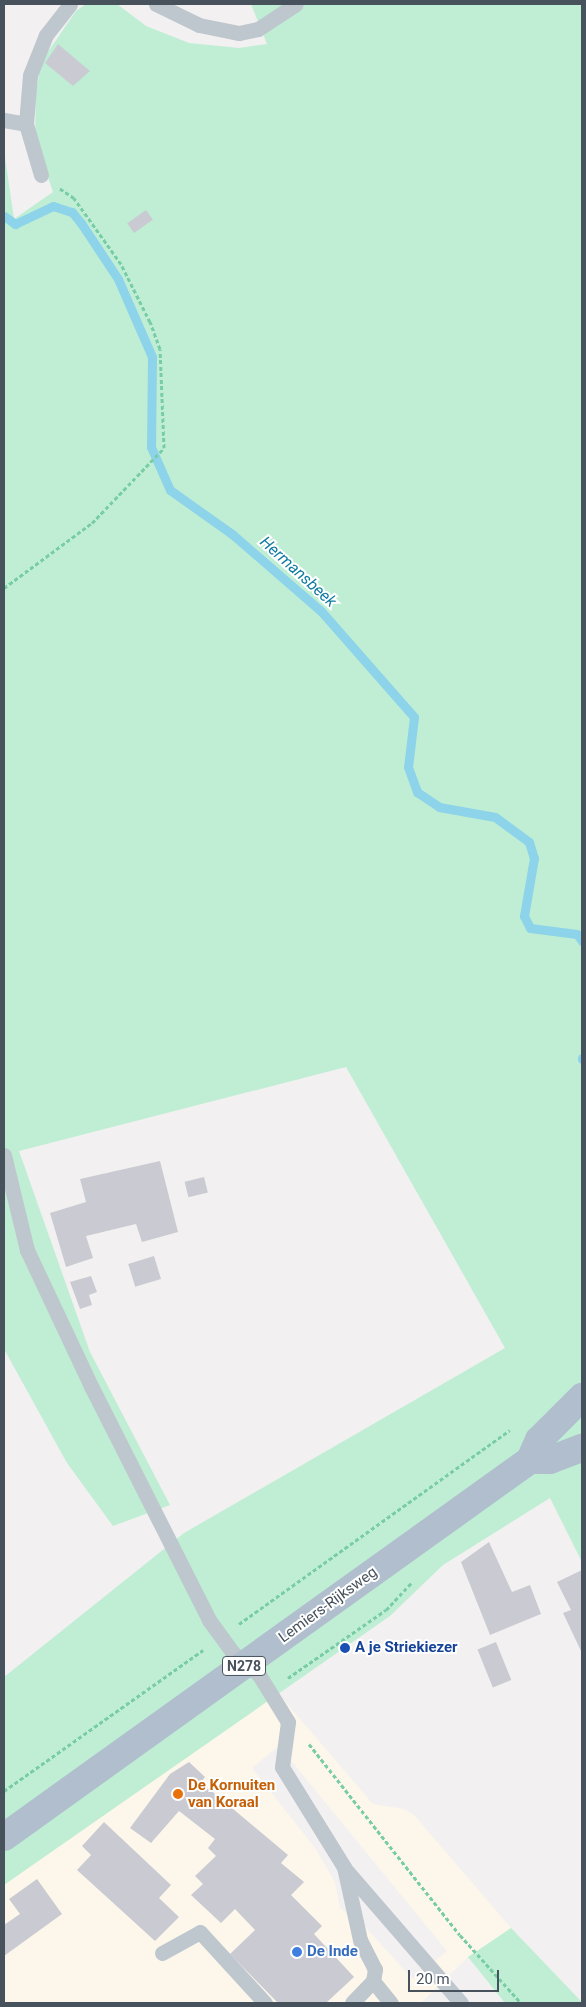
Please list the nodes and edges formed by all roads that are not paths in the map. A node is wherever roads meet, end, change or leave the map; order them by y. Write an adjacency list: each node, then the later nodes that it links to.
1 (70, 4): 5 (lane)
2 (156, 4): 3 (lane)
3 (296, 4)
4 (4, 120): 5 (lane)
5 (26, 124): 6 (lane)
6 (41, 175)
7 (4, 1155): 11 (lane)
8 (582, 1397): 10 (main road, Lemiers-Rijksweg / N278)
9 (582, 1448): 10 (main road)
10 (530, 1460): 11 (main road, Lemiers-Rijksweg / N278)
11 (246, 1664): 12 (main road, Lemiers-Rijksweg / N278); 13 (lane)
12 (4, 1837)
13 (344, 1868): 15 (lane); 19 (lane)
14 (162, 1953): 16 (lane)
15 (373, 1982): 17 (lane); 18 (lane)
16 (261, 2002)
17 (352, 2003)
18 (391, 2003)
19 (461, 2003)

